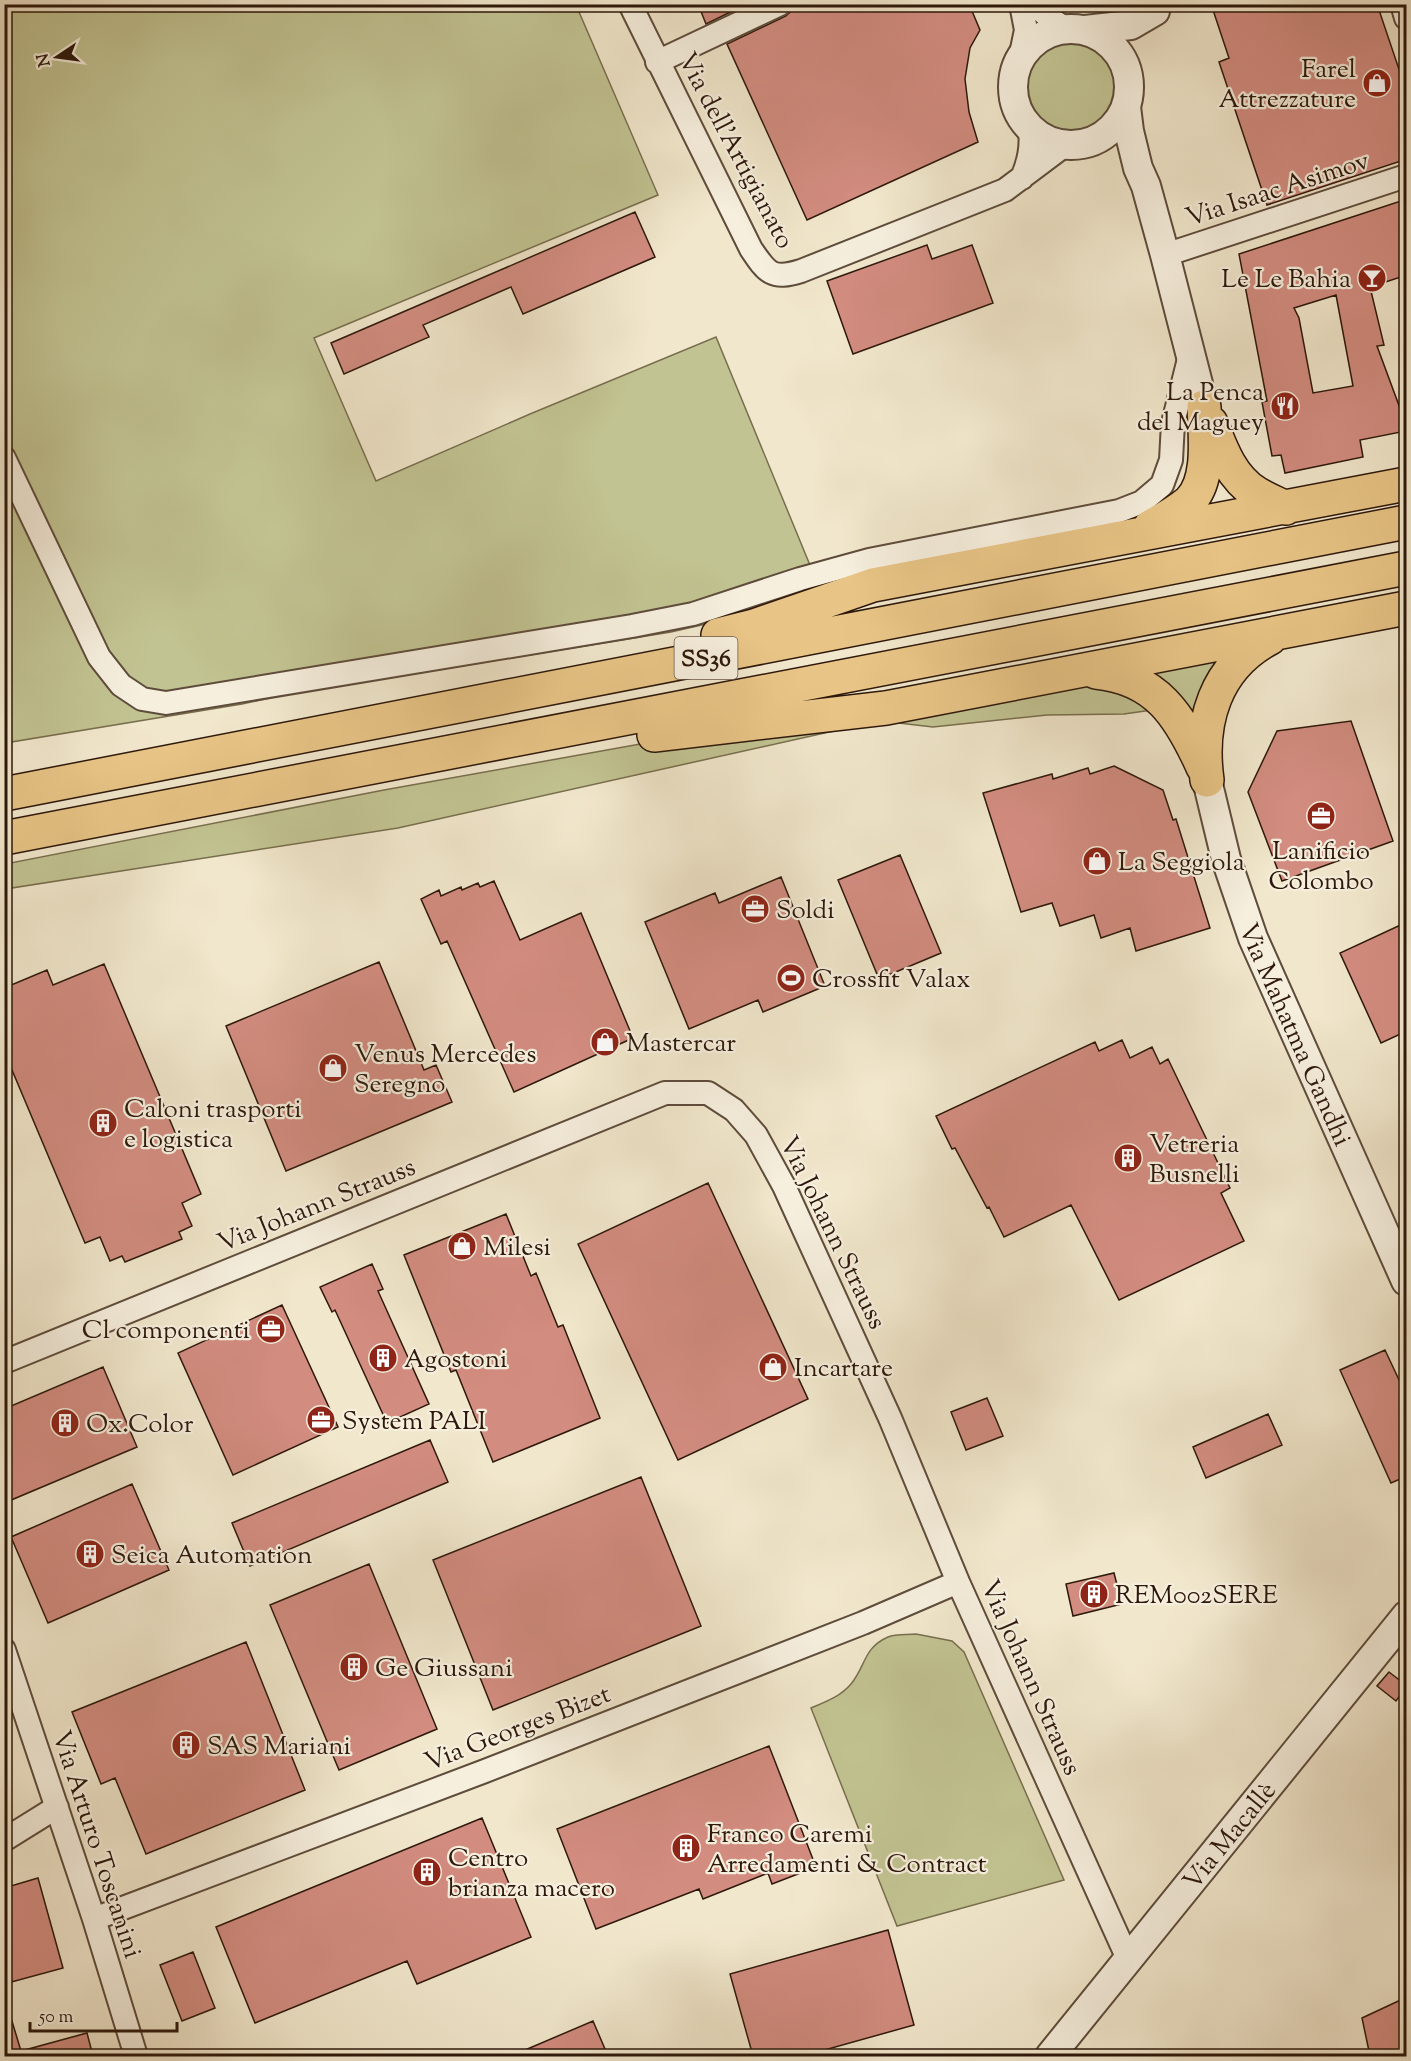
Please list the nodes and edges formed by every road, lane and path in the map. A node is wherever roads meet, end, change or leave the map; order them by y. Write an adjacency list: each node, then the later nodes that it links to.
1 (630, 4): 10 (street, Via dell'Artigianato)
2 (780, 4): 10 (street)
3 (1021, 4): 9 (street)
4 (1035, 4): 8 (street)
5 (1402, 4): 7 (street)
6 (1158, 8): 8 (street); 11 (street)
7 (1407, 18)
8 (1075, 29): 9 (street); 11 (street)
9 (1020, 59): 13 (street)
10 (657, 62): 17 (street, Via dell'Artigianato)
11 (1127, 68): 12 (street)
12 (1126, 107): 14 (street); 15 (street)
13 (1030, 129): 14 (street); 17 (street)
14 (1074, 145): 15 (street); 17 (street, Via dell'Artigianato)
15 (1138, 168): 18 (street)
16 (1407, 176): 18 (street, Via Isaac Asimov)
17 (1021, 179)
18 (1165, 255): 19 (street)
19 (1191, 350): 20 (street); 21 (street)
20 (1204, 407): 23 (highway); 25 (highway)
21 (4, 458)
22 (1407, 484): 23 (highway)
23 (1286, 508): 25 (highway)
24 (1407, 522): 30 (highway, SS36)
25 (1131, 537): 30 (highway)
26 (1407, 568): 31 (highway, SS36)
27 (1407, 608): 28 (highway)
28 (1292, 630): 29 (highway); 32 (highway)
29 (1074, 672): 31 (highway); 32 (highway)
30 (527, 693): 34 (highway, SS36)
31 (537, 736): 35 (highway, SS36)
32 (1199, 740): 33 (highway)
33 (1207, 780): 36 (street, Via Mahatma Gandhi)
34 (4, 794)
35 (4, 838)
36 (1407, 1281)
37 (4, 1362): 38 (street, Via Johann Strauss)
38 (958, 1582): 43 (street, Via Georges Bizet); 44 (street, Via Johann Strauss)
39 (1407, 1616): 44 (street, Via Macallè)
40 (4, 1650): 41 (street, Via Arturo Toscanini)
41 (57, 1807): 42 (street); 43 (street, Via Arturo Toscanini)
42 (4, 1840)
43 (94, 1919): 45 (street, Via Arturo Toscanini)
44 (1128, 1959): 46 (street, Via Macallè)
45 (136, 2056)
46 (1050, 2056)

